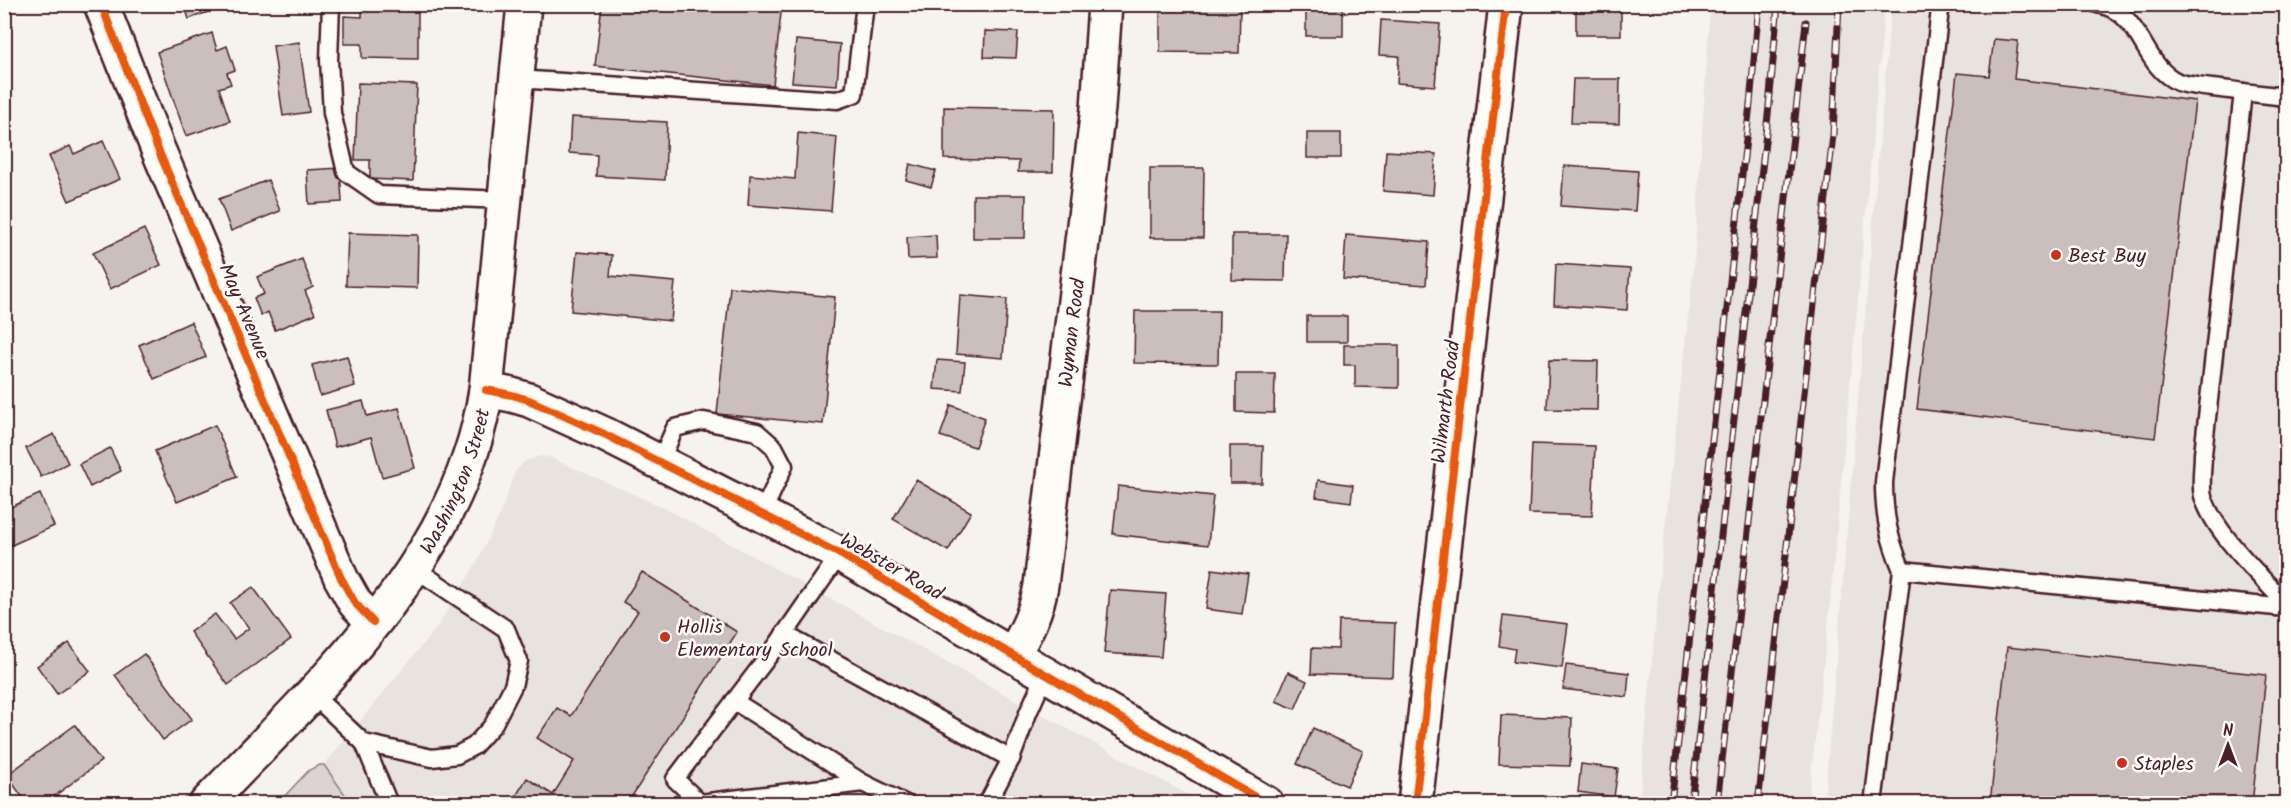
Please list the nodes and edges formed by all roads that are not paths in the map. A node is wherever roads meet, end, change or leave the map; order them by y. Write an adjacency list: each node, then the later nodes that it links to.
1 (101, 4): 21 (street, May Avenue)
2 (331, 4): 12 (lane)
3 (524, 4): 9 (street, Washington Street)
4 (865, 4): 9 (lane)
5 (1105, 4): 23 (street, Wyman Road)
6 (1506, 4): 35 (street, Wilmarth Road)
7 (1947, 4): 18 (lane)
8 (2097, 4): 10 (lane)
9 (517, 79): 12 (street, Washington Street)
10 (2243, 92): 11 (lane); 19 (lane)
11 (2286, 97)
12 (505, 200): 13 (street, Washington Street)
13 (486, 390): 14 (street, Webster Road); 17 (street, Washington Street)
14 (660, 462): 15 (street, Webster Road); 15 (lane)
15 (762, 514): 16 (street, Webster Road)
16 (840, 554): 22 (lane); 23 (street, Webster Road)
17 (414, 568): 21 (street, Washington Street); 27 (lane)
18 (1902, 570): 20 (lane); 36 (lane)
19 (2286, 604)
20 (2286, 608)
21 (373, 622): 25 (street, Washington Street)
22 (781, 639): 26 (lane); 28 (lane)
23 (1013, 655): 24 (street, Webster Road)
24 (1046, 675): 28 (lane); 34 (street, Webster Road)
25 (311, 693): 27 (lane); 30 (street, Washington Street)
26 (734, 701): 29 (lane); 29 (lane)
27 (364, 743): 31 (lane)
28 (1011, 759): 33 (lane)
29 (863, 783): 32 (lane)
30 (206, 804)
31 (389, 804)
32 (906, 804)
33 (987, 804)
34 (1267, 804)
35 (1415, 804)
36 (1873, 804)

